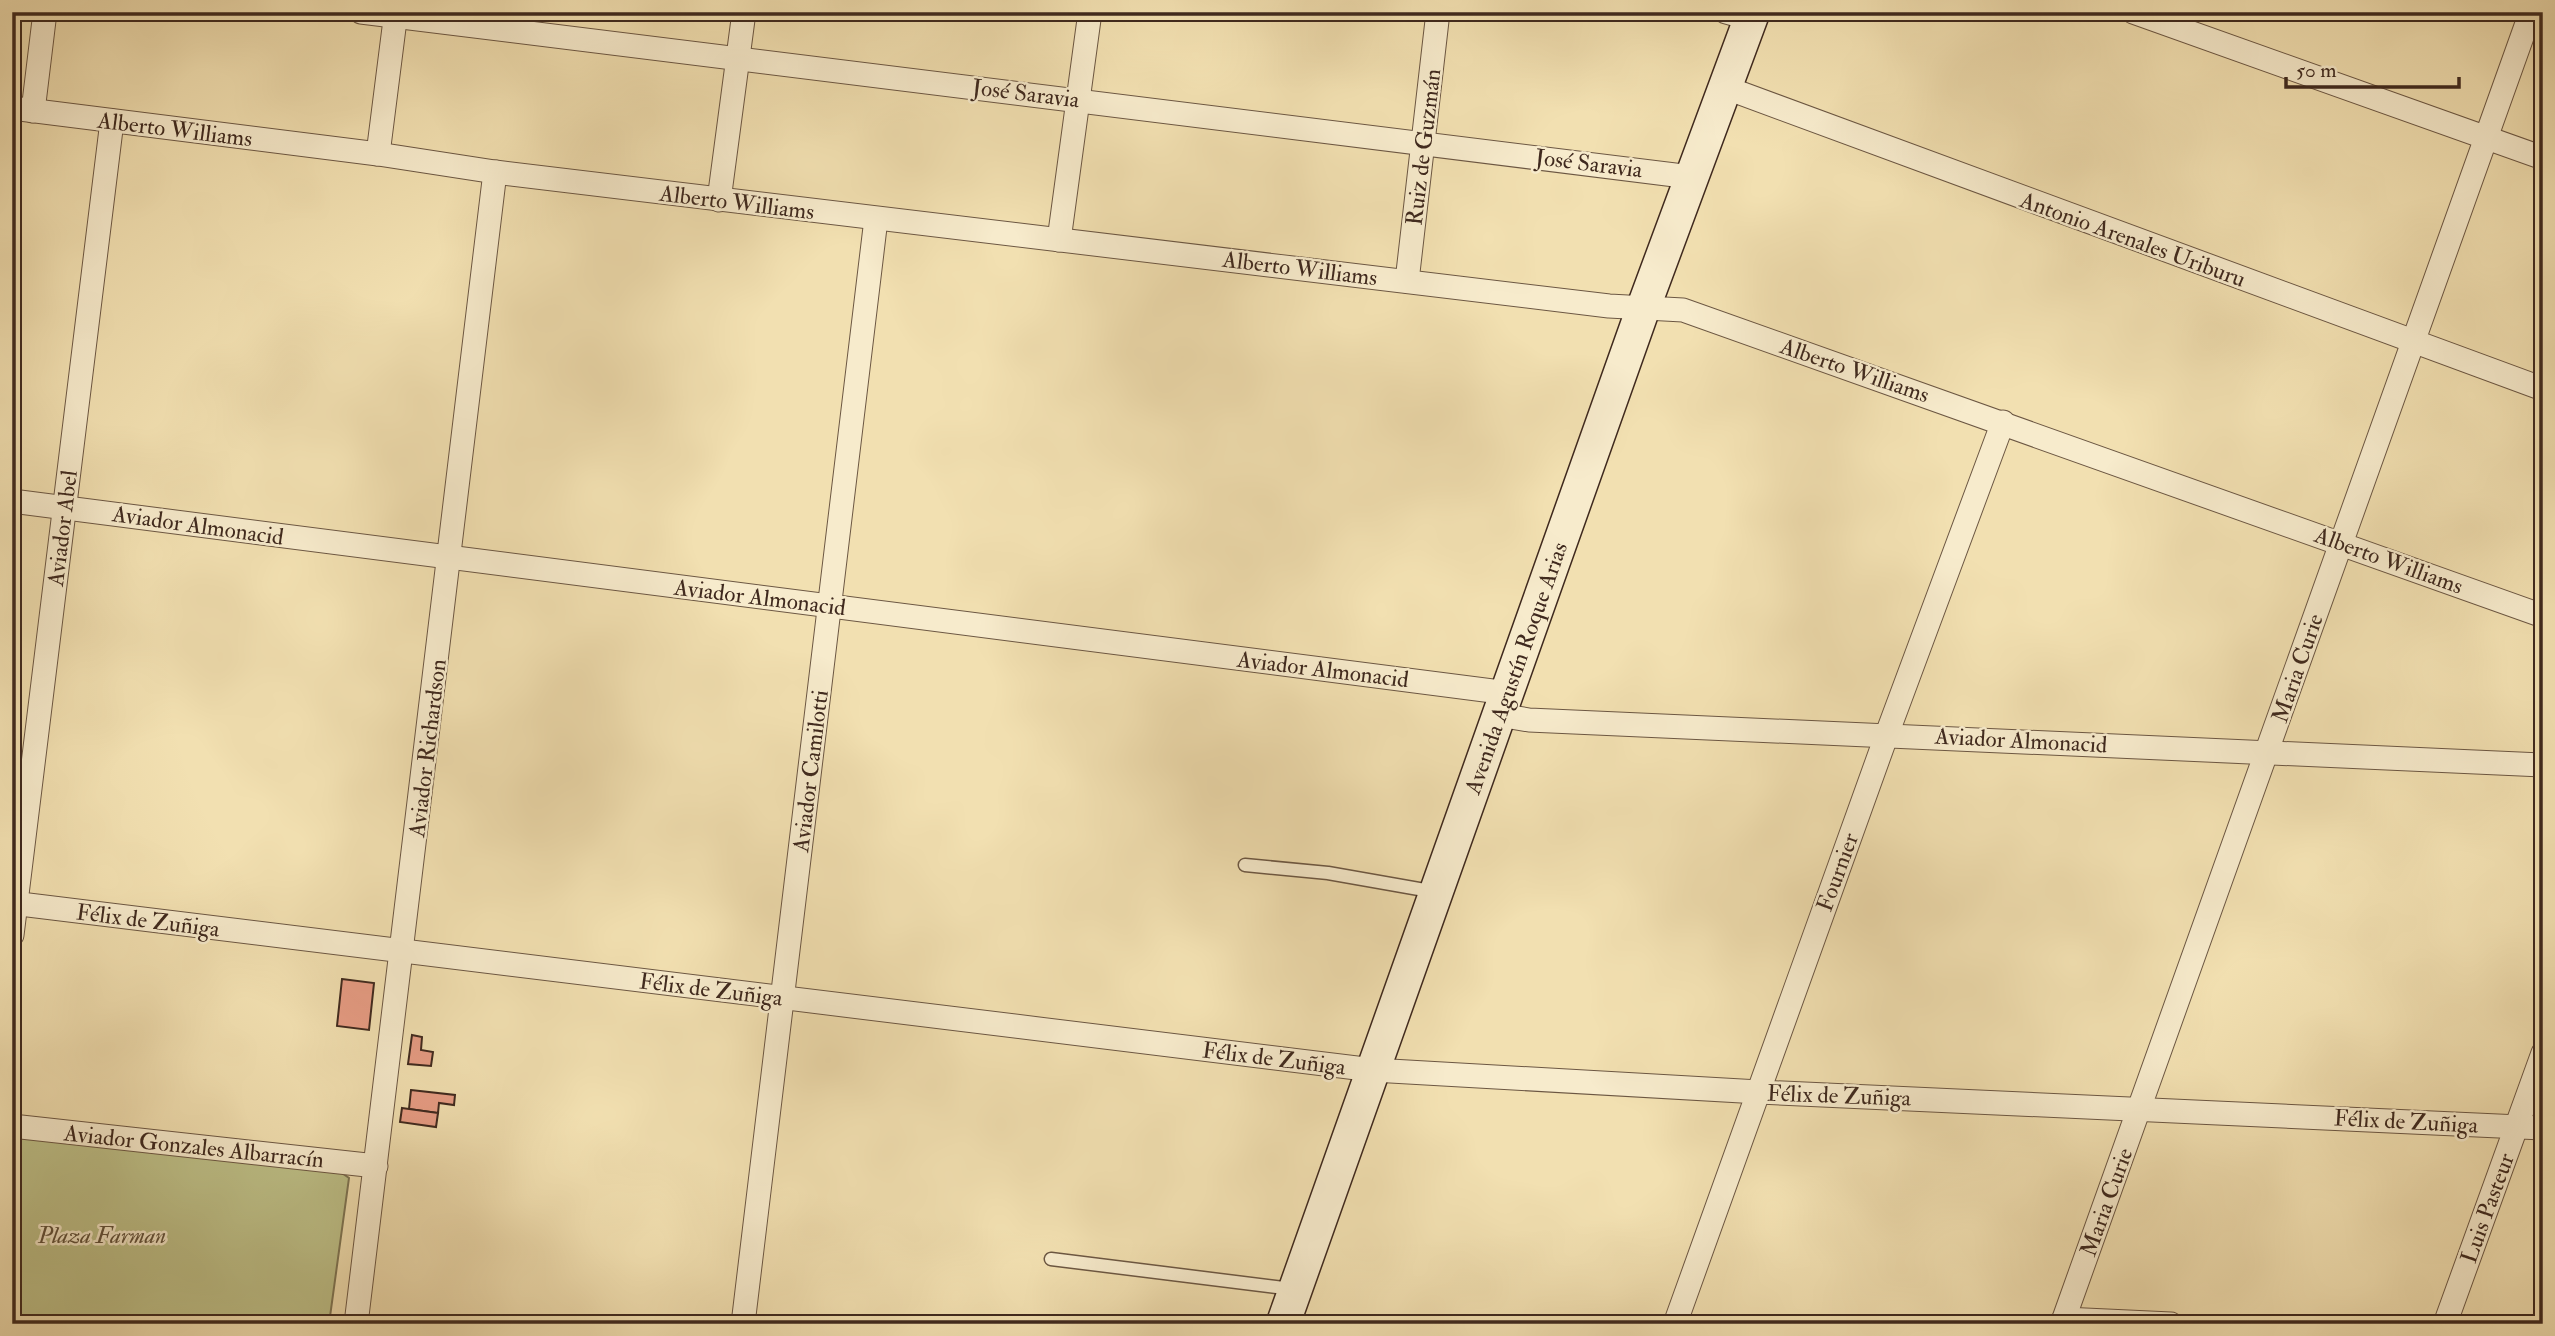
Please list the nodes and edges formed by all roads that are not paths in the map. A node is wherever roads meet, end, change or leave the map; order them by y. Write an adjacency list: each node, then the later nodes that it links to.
1 (45, 12): 13 (street)
2 (361, 12): 8 (street, José Saravia)
3 (744, 12): 10 (street)
4 (1090, 12): 12 (street)
5 (1438, 12): 16 (street, Ruiz de Guzmán)
6 (2133, 12): 15 (street)
7 (2531, 12): 15 (street, Maria Curie)
8 (395, 14): 10 (street, José Saravia); 17 (street)
9 (1743, 14): 11 (main road, Avenida Agustín Roque Arias)
10 (738, 59): 12 (street, José Saravia); 21 (street)
11 (1724, 87): 20 (main road, Avenida Agustín Roque Arias); 26 (street, Antonio Arenales Uriburu)
12 (1078, 100): 16 (street, José Saravia); 23 (street)
13 (23, 110): 14 (street, Alberto Williams)
14 (112, 121): 17 (street, Alberto Williams); 30 (street, Aviador Abel)
15 (2485, 137): 18 (street); 26 (street, Maria Curie)
16 (1423, 142): 20 (street, José Saravia); 24 (street, Ruiz de Guzmán)
17 (378, 154): 19 (street, Alberto Williams)
18 (2543, 158)
19 (495, 172): 21 (street, Alberto Williams); 32 (street, Aviador Richardson)
20 (1691, 177): 25 (main road, Avenida Agustín Roque Arias)
21 (719, 200): 22 (street, Alberto Williams)
22 (876, 219): 23 (street, Alberto Williams); 33 (street, Aviador Camilotti)
23 (1059, 240): 24 (street, Alberto Williams)
24 (1407, 281): 25 (street, Alberto Williams)
25 (1644, 306): 28 (street, Alberto Williams); 35 (main road, Avenida Agustín Roque Arias)
26 (2412, 342): 27 (street, Antonio Arenales Uriburu); 31 (street, Maria Curie)
27 (2543, 389)
28 (2003, 422): 31 (street, Alberto Williams); 36 (street, Fournier)
29 (12, 501): 30 (street, Aviador Almonacid)
30 (64, 507): 32 (street, Aviador Almonacid); 41 (street, Aviador Abel)
31 (2340, 543): 34 (street, Alberto Williams); 37 (street, Maria Curie)
32 (450, 559): 33 (street, Aviador Almonacid); 43 (street, Aviador Richardson)
33 (831, 605): 35 (street, Aviador Almonacid); 44 (street, Aviador Camilotti)
34 (2543, 616)
35 (1503, 704): 36 (street, Aviador Almonacid); 40 (main road, Avenida Agustín Roque Arias)
36 (1886, 734): 37 (street, Aviador Almonacid); 47 (street, Fournier)
37 (2268, 751): 38 (street, Aviador Almonacid); 48 (street, Maria Curie)
38 (2543, 765)
39 (1245, 865): 40 (lane)
40 (1436, 892): 46 (main road, Avenida Agustín Roque Arias)
41 (14, 903): 42 (street, Aviador Abel); 43 (street, Félix de Zuñiga)
42 (12, 935)
43 (402, 950): 44 (street, Félix de Zuñiga); 52 (street, Aviador Richardson)
44 (781, 998): 46 (street, Félix de Zuñiga); 57 (street, Aviador Camilotti)
45 (2543, 1053): 50 (street, Luis Pasteur)
46 (1373, 1070): 47 (street, Félix de Zuñiga); 54 (main road, Avenida Agustín Roque Arias)
47 (1759, 1092): 48 (street, Félix de Zuñiga); 59 (street, Fournier)
48 (2141, 1108): 50 (street, Félix de Zuñiga); 55 (street, Maria Curie)
49 (12, 1126): 52 (street, Aviador Gonzales Albarracín)
50 (2516, 1127): 51 (street, Félix de Zuñiga); 61 (street, Luis Pasteur)
51 (2543, 1128)
52 (376, 1166): 56 (street, Aviador Richardson)
53 (1051, 1259): 54 (lane)
54 (1296, 1290): 58 (main road, Avenida Agustín Roque Arias)
55 (2063, 1321): 60 (street)
56 (356, 1324)
57 (743, 1324)
58 (1283, 1324)
59 (1675, 1324)
60 (2171, 1324)
61 (2445, 1324)

